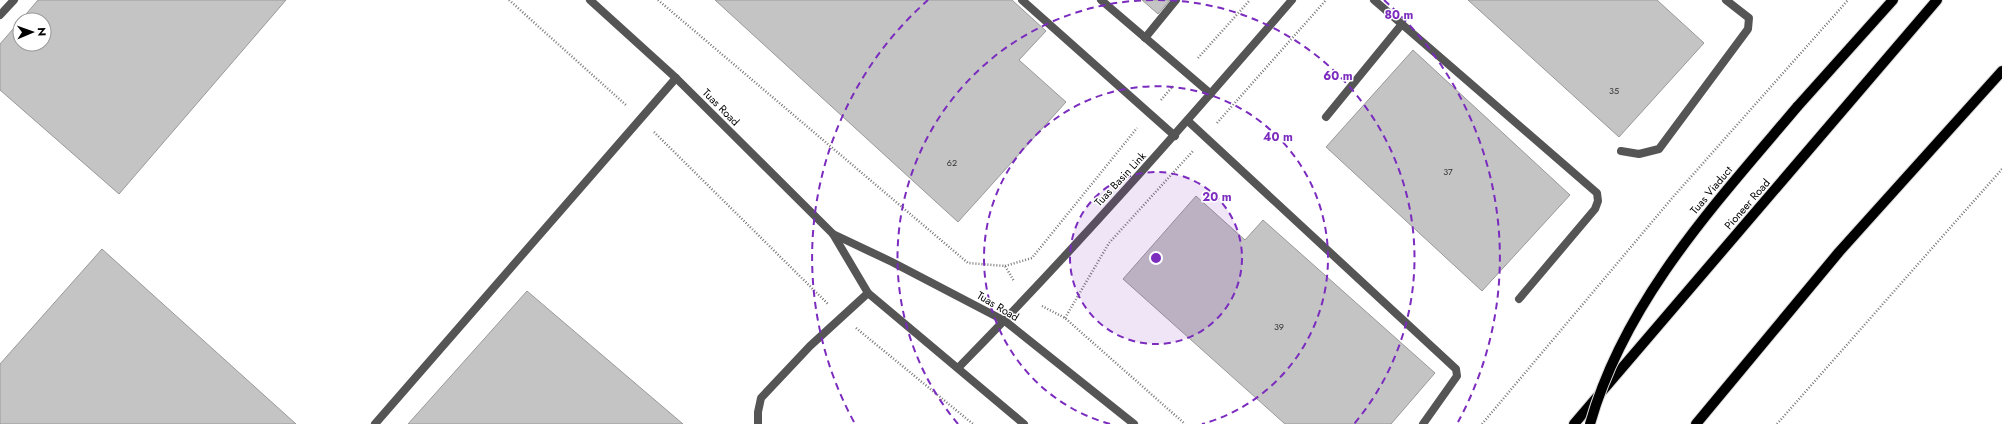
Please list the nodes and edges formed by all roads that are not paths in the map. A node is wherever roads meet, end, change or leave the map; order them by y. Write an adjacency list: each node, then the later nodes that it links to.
1 (14, 0): 11 (street)
2 (590, 0): 15 (street, Tuas Road)
3 (1022, 0): 19 (street)
4 (1101, 0): 13 (street)
5 (1176, 0): 13 (street)
6 (1292, 0): 16 (street, Tuas Basin Link)
7 (1374, 0): 12 (street)
8 (1726, 0): 20 (street)
9 (1893, 0): 33 (main road, Tuas Viaduct, bridge)
10 (1937, 0): 32 (main road, Pioneer Road)
11 (0, 15)
12 (1402, 24): 17 (street); 23 (street)
13 (1145, 38): 16 (street)
14 (2002, 71): 26 (main road)
15 (676, 78): 21 (street, Tuas Road); 27 (street)
16 (1211, 94): 18 (street, Tuas Basin Link)
17 (1326, 117)
18 (1188, 121): 19 (street, Tuas Basin Link); 31 (street)
19 (1175, 136): 24 (street, Tuas Basin Link)
20 (1621, 151)
21 (833, 234): 22 (street, Tuas Road); 24 (street, Tuas Road)
22 (868, 293): 25 (street, Tuas Road); 28 (street)
23 (1519, 299)
24 (1005, 320): 25 (street, Tuas Basin Link); 30 (street, Tuas Road)
25 (958, 368): 29 (street, Tuas Road)
26 (1700, 422)
27 (375, 424)
28 (758, 424)
29 (1024, 424)
30 (1134, 424)
31 (1423, 424)
32 (1574, 424)
33 (1590, 424)

